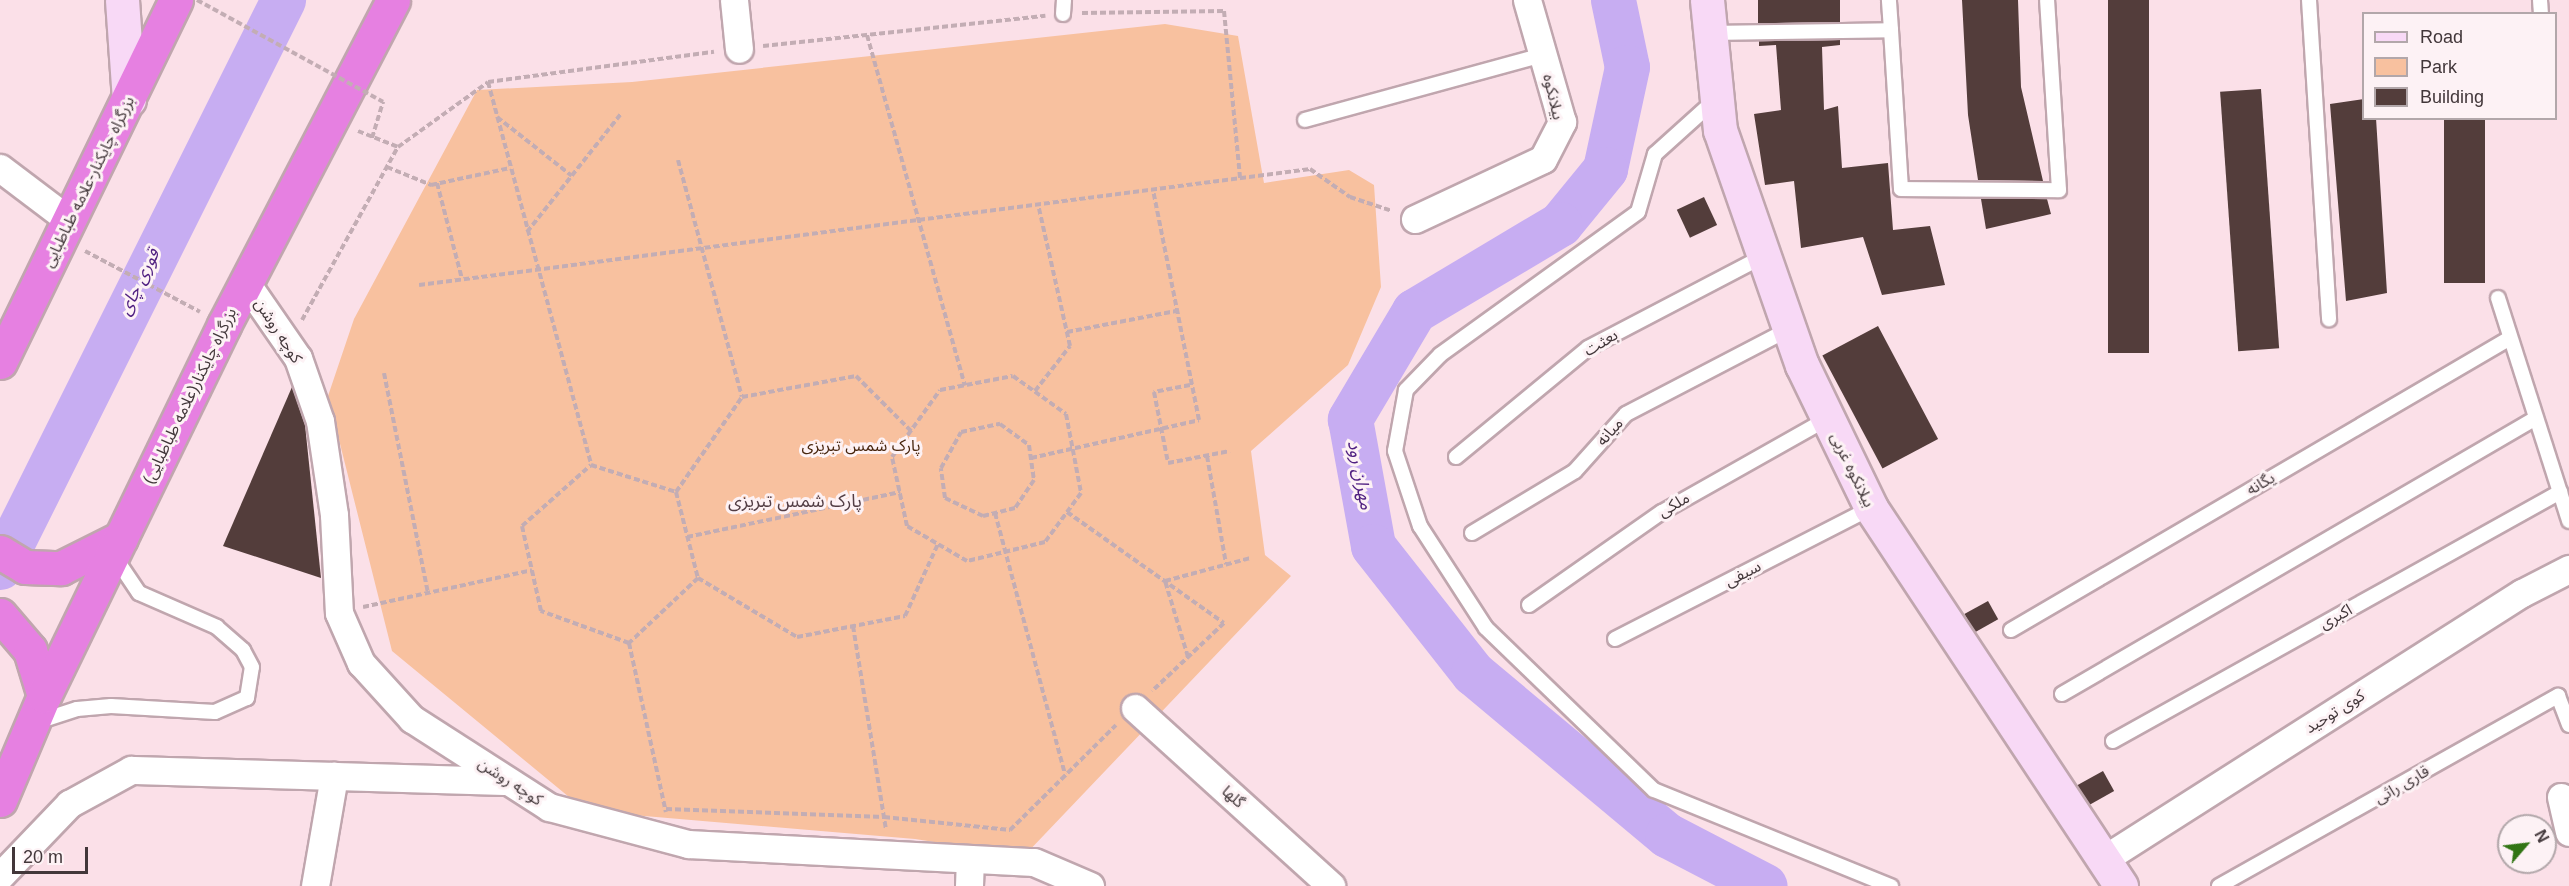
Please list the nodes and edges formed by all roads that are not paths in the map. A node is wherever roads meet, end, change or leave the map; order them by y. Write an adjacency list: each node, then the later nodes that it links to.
1 (122, 0): 15 (street)
2 (176, 0): 15 (highway, بزرگراه چایکنار-علامه طباطبایی)
3 (393, 0): 21 (highway, بزرگراه چایکنار(علامه طباطبایی))
4 (734, 0): 12 (street)
5 (1527, 0): 13 (street, بیلانکوه)
6 (1707, 0): 11 (street, بیلانکوه غربی)
7 (1889, 0): 10 (lane)
8 (2048, 0): 10 (lane)
9 (2309, 0): 23 (lane)
10 (1891, 30): 11 (lane)
11 (1710, 33): 14 (street, بیلانکوه غربی)
12 (739, 49)
13 (1542, 55): 16 (lane); 18 (street, بیلانکوه)
14 (1716, 99): 20 (street, بیلانکوه غربی); 58 (lane)
15 (129, 100): 19 (highway, بزرگراه چایکنار-علامه طباطبایی)
16 (1305, 120)
17 (0, 168): 19 (street)
18 (1415, 219)
19 (70, 221): 26 (highway, بزرگراه چایکنار-علامه طباطبایی)
20 (1764, 256): 24 (street, بیلانکوه غربی); 29 (lane, بعثت)
21 (246, 283): 34 (highway, بزرگراه چایکنار(علامه طباطبایی)); 47 (street, کوچه روشن)
22 (2498, 298): 25 (lane)
23 (2329, 320)
24 (1789, 329): 28 (street, بیلانکوه غربی); 33 (lane, میانه)
25 (2510, 338): 27 (lane); 39 (lane, یگانه)
26 (0, 362)
27 (2536, 418): 30 (lane); 41 (lane)
28 (1827, 419): 31 (street, بیلانکوه غربی); 37 (lane, ملکی)
29 (1456, 457)
30 (2560, 492): 32 (lane); 45 (lane, اکبری)
31 (1871, 508): 40 (lane, سیفی); 52 (street, بیلانکوه غربی)
32 (2569, 521)
33 (1472, 533)
34 (117, 546): 35 (highway); 43 (highway, بزرگراه چایکنار(علامه طباطبایی)); 43 (lane)
35 (0, 552)
36 (2569, 569): 52 (street, کوی توحید)
37 (1528, 605)
38 (0, 615): 43 (highway)
39 (2011, 630)
40 (1615, 639)
41 (2062, 693)
42 (1135, 708): 57 (street, گلها)
43 (38, 710): 49 (highway, بزرگراه چایکنار(علامه طباطبایی))
44 (2569, 725): 60 (lane, قاری راثی)
45 (2113, 741)
46 (334, 776): 47 (street); 53 (street); 54 (street)
47 (508, 781): 51 (street, کوچه روشن)
48 (2561, 796): 50 (street)
49 (0, 800)
50 (2569, 832)
51 (970, 859): 55 (street); 56 (street, کوچه روشن)
52 (2104, 859): 59 (street, بیلانکوه غربی)
53 (0, 876)
54 (315, 886)
55 (969, 886)
56 (1090, 886)
57 (1331, 886)
58 (1891, 886)
59 (2121, 886)
60 (2219, 886)

